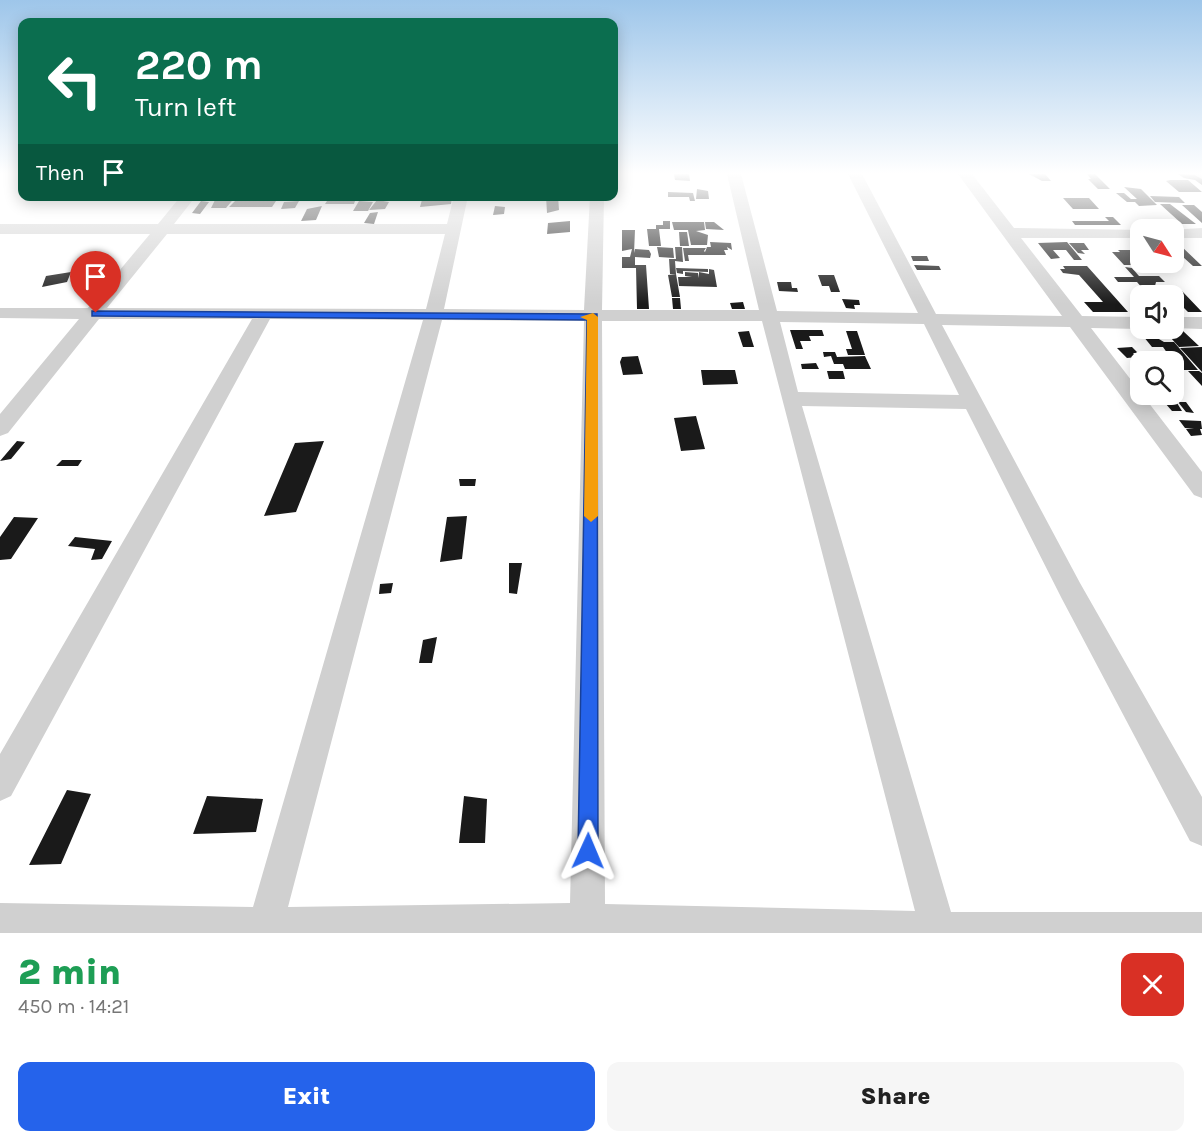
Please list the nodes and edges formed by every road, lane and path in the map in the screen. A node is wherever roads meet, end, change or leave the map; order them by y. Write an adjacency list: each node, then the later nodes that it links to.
1 (170, 218): 8 (street)
2 (456, 218): 9 (street)
3 (596, 218): 19 (street)
4 (744, 218): 18 (street)
5 (878, 218): 20 (street)
6 (998, 218): 10 (street)
7 (0, 229): 8 (street)
8 (160, 229): 9 (street); 15 (street)
9 (454, 229): 17 (street)
10 (1010, 233): 11 (street); 21 (street)
11 (1130, 233)
12 (1184, 233): 13 (street)
13 (1202, 233)
14 (0, 313): 15 (street)
15 (96, 313): 16 (street); 27 (street)
16 (264, 314): 17 (street); 29 (street)
17 (434, 315): 19 (street); 33 (street)
18 (768, 316): 19 (street); 20 (street); 25 (street)
19 (593, 317): 32 (street)
20 (933, 320): 21 (street); 26 (street)
21 (1077, 322): 22 (street); 28 (street)
22 (1130, 322)
23 (1184, 322): 24 (street)
24 (1202, 322)
25 (790, 399): 26 (street); 35 (street)
26 (972, 402): 30 (street)
27 (0, 428)
28 (1202, 489)
29 (0, 785)
30 (1202, 829)
31 (0, 921): 33 (street)
32 (587, 927): 33 (street); 35 (street)
33 (264, 929)
34 (1202, 930): 35 (street)
35 (938, 931)

